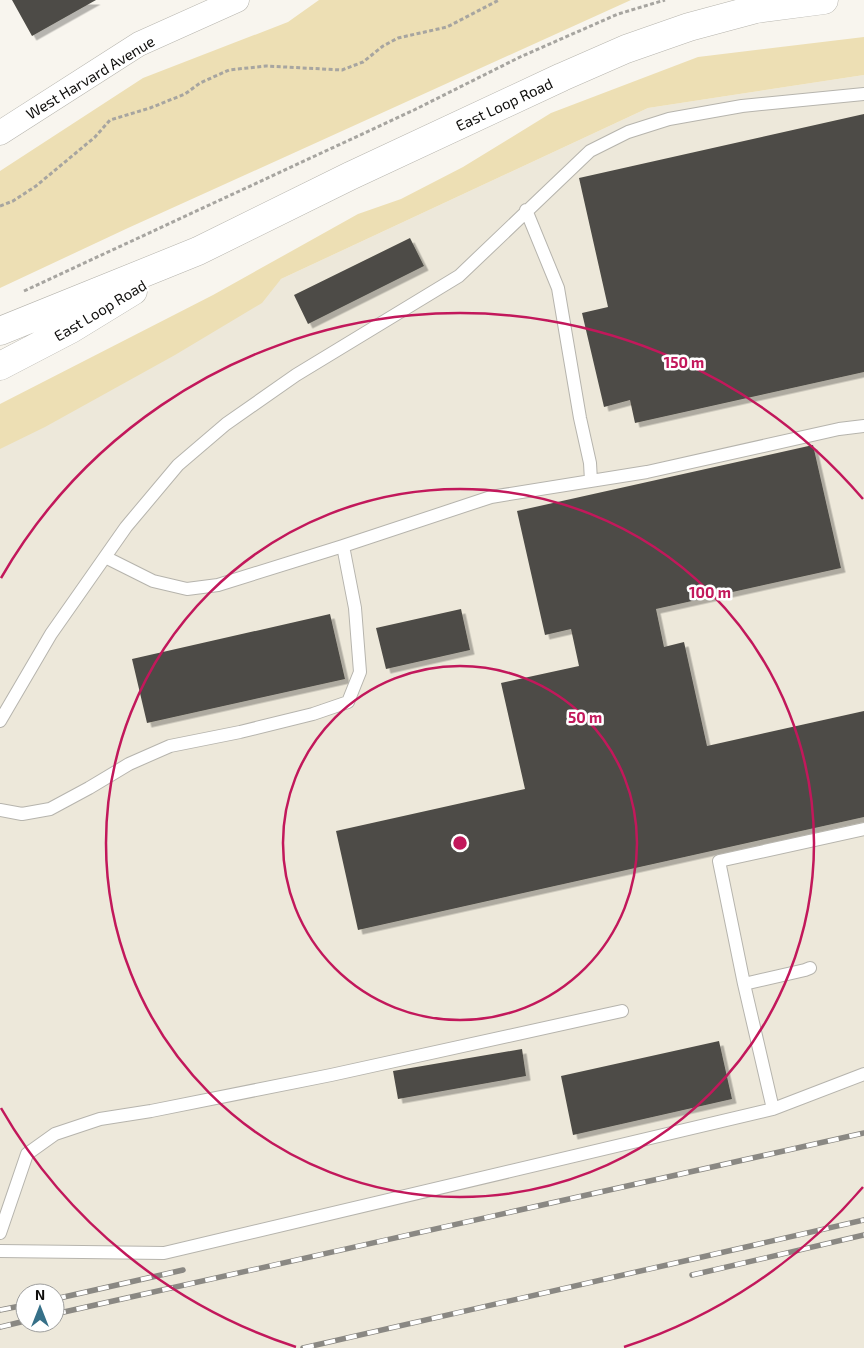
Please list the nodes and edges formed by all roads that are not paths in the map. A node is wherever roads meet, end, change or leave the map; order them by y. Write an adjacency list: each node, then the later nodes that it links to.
1 (237, 0): 4 (street, West Harvard Avenue)
2 (824, 0): 6 (main road, East Loop Road)
3 (864, 94): 5 (lane)
4 (0, 133)
5 (526, 210): 12 (lane); 14 (lane)
6 (198, 250): 7 (main road, East Loop Road); 8 (main road, East Loop Road)
7 (71, 329): 9 (main road, East Loop Road); 10 (main road)
8 (0, 331)
9 (0, 366)
10 (0, 382)
11 (864, 426): 12 (lane)
12 (591, 481): 13 (lane)
13 (343, 546): 14 (lane); 16 (lane)
14 (104, 557): 15 (lane)
15 (0, 721)
16 (0, 810)
17 (864, 829): 19 (lane)
18 (810, 968): 19 (lane)
19 (744, 984): 22 (lane)
20 (622, 1011): 23 (lane)
21 (864, 1074): 22 (lane)
22 (773, 1110): 24 (lane)
23 (0, 1233)
24 (0, 1251)

